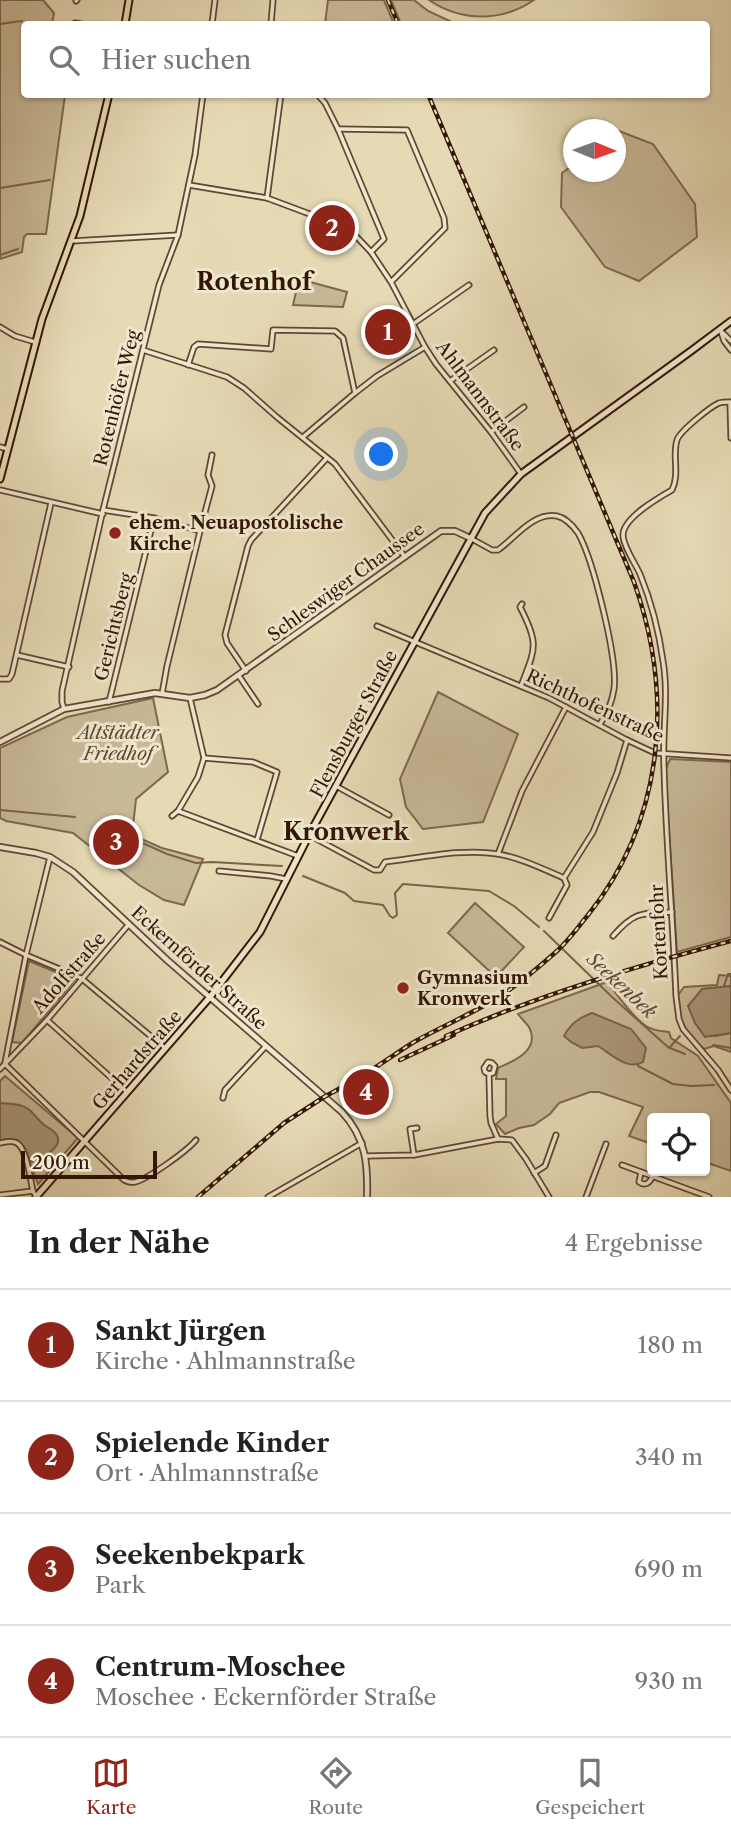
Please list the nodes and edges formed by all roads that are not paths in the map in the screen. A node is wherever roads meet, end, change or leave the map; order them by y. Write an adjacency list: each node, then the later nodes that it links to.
1 (129, 0): 4 (main road)
2 (215, 0): 5 (street)
3 (274, 0): 6 (street)
4 (126, 21)
5 (212, 21)
6 (271, 21)
7 (108, 98): 15 (main road)
8 (202, 98): 12 (street, Rotenhöfer Weg)
9 (281, 98): 13 (street)
10 (321, 98): 11 (street)
11 (338, 129): 16 (street); 17 (street)
12 (189, 185): 13 (street, Ahlmannstraße); 14 (street, Rotenhöfer Weg)
13 (267, 198): 16 (street, Ahlmannstraße)
14 (178, 235): 15 (street); 27 (street, Rotenhöfer Weg)
15 (72, 241): 24 (main road)
16 (371, 251): 17 (street, Ahlmannstraße)
17 (391, 282): 20 (street, Ahlmannstraße)
18 (469, 285): 20 (street)
19 (731, 321): 22 (main road)
20 (413, 324): 25 (street, Ahlmannstraße)
21 (0, 327): 24 (street)
22 (720, 329): 23 (street); 28 (street); 41 (main road)
23 (731, 341)
24 (35, 342): 38 (main road)
25 (425, 346): 30 (street, Ahlmannstraße); 31 (street)
26 (495, 349): 30 (street)
27 (143, 350): 29 (street); 45 (street, Rotenhöfer Weg)
28 (731, 350)
29 (188, 365): 31 (street); 35 (street)
30 (450, 381): 34 (street, Ahlmannstraße)
31 (355, 393): 35 (street)
32 (731, 401): 36 (street); 68 (street, Kortenfohr)
33 (524, 407): 34 (street)
34 (491, 432): 41 (street, Ahlmannstraße)
35 (303, 438): 40 (street)
36 (731, 438)
37 (0, 447): 38 (street)
38 (8, 449): 42 (main road)
39 (212, 455): 47 (street)
40 (327, 458): 49 (street); 55 (street)
41 (521, 474): 48 (main road)
42 (0, 479)
43 (0, 490): 44 (street)
44 (51, 503): 45 (street); 53 (street)
45 (103, 512): 46 (street); 54 (street, Rotenhöfer Weg)
46 (154, 518): 47 (street); 61 (street, Gerichtsberg)
47 (200, 531): 59 (street)
48 (470, 538): 49 (street, Schleswiger Chaussee); 52 (main road, Flensburger Straße); 65 (street)
49 (405, 557): 55 (street, Schleswiger Chaussee)
50 (522, 604): 58 (street)
51 (377, 626): 52 (street, Flensburger Straße)
52 (414, 642): 58 (street, Richthofenstraße); 71 (main road, Flensburger Straße)
53 (17, 655): 54 (street); 57 (street)
54 (69, 667): 64 (street, Rotenhöfer Weg)
55 (246, 671): 56 (street, Schleswiger Chaussee)
56 (239, 676): 60 (street, Schleswiger Chaussee); 62 (street)
57 (0, 679)
58 (521, 686): 63 (street, Richthofenstraße)
59 (162, 694): 60 (street, Schleswiger Chaussee); 61 (street, Schleswiger Chaussee)
60 (190, 698): 69 (street)
61 (109, 702): 64 (street, Schleswiger Chaussee)
62 (258, 704)
63 (566, 707): 65 (street, Richthofenstraße); 78 (street)
64 (64, 709): 67 (street, Schleswiger Chaussee)
65 (600, 725): 66 (street, Richthofenstraße)
66 (627, 740): 68 (street, Richthofenstraße); 82 (street)
67 (0, 742)
68 (663, 755): 70 (street, Richthofenstraße); 84 (street, Kortenfohr)
69 (204, 758): 72 (street); 76 (street)
70 (731, 758)
71 (336, 786): 73 (street); 75 (main road, Flensburger Straße)
72 (178, 811): 74 (street); 76 (street)
73 (389, 815)
74 (172, 816)
75 (309, 835): 78 (street); 79 (main road, Flensburger Straße)
76 (257, 840): 79 (street)
77 (0, 847): 80 (street, Eckernförder Straße)
78 (498, 854): 82 (street)
79 (298, 856): 83 (main road, Flensburger Straße)
80 (50, 857): 86 (street, Eckernförder Straße); 89 (street)
81 (219, 871): 83 (street)
82 (564, 878): 85 (street)
83 (286, 879): 91 (main road, Flensburger Straße)
84 (672, 912): 87 (street); 98 (street, Kortenfohr)
85 (549, 918)
86 (129, 924): 90 (street, Adolfstraße); 91 (street, Eckernförder Straße)
87 (613, 936)
88 (0, 942): 89 (street)
89 (26, 955): 90 (street); 95 (street)
90 (82, 978): 92 (street, Adolfstraße); 94 (street)
91 (210, 997): 93 (street, Eckernförder Straße); 94 (main road, Gerhardstraße)
92 (47, 1020): 95 (street, Adolfstraße); 99 (street)
93 (266, 1046): 100 (street); 106 (street, Eckernförder Straße)
94 (165, 1048): 99 (main road, Gerhardstraße)
95 (5, 1064): 96 (street, Adolfstraße); 105 (street)
96 (0, 1069)
97 (489, 1074): 103 (street)
98 (731, 1090)
99 (127, 1092): 105 (main road, Gerhardstraße)
100 (223, 1098)
101 (417, 1128): 109 (street)
102 (556, 1135): 113 (street)
103 (498, 1139): 109 (street); 113 (street)
104 (196, 1140): 105 (street)
105 (85, 1141): 117 (main road, Gerhardstraße)
106 (361, 1142): 110 (street, Eckernförder Straße); 118 (street)
107 (0, 1143): 117 (street)
108 (606, 1144): 121 (street)
109 (414, 1155): 110 (street)
110 (366, 1156): 119 (street, Eckernförder Straße)
111 (622, 1165): 112 (street)
112 (641, 1172): 114 (street); 115 (street)
113 (534, 1173): 120 (street)
114 (647, 1174)
115 (653, 1176): 122 (street)
116 (0, 1195): 117 (street)
117 (35, 1195)
118 (268, 1197)
119 (367, 1197)
120 (549, 1197)
121 (586, 1197)
122 (709, 1197)

